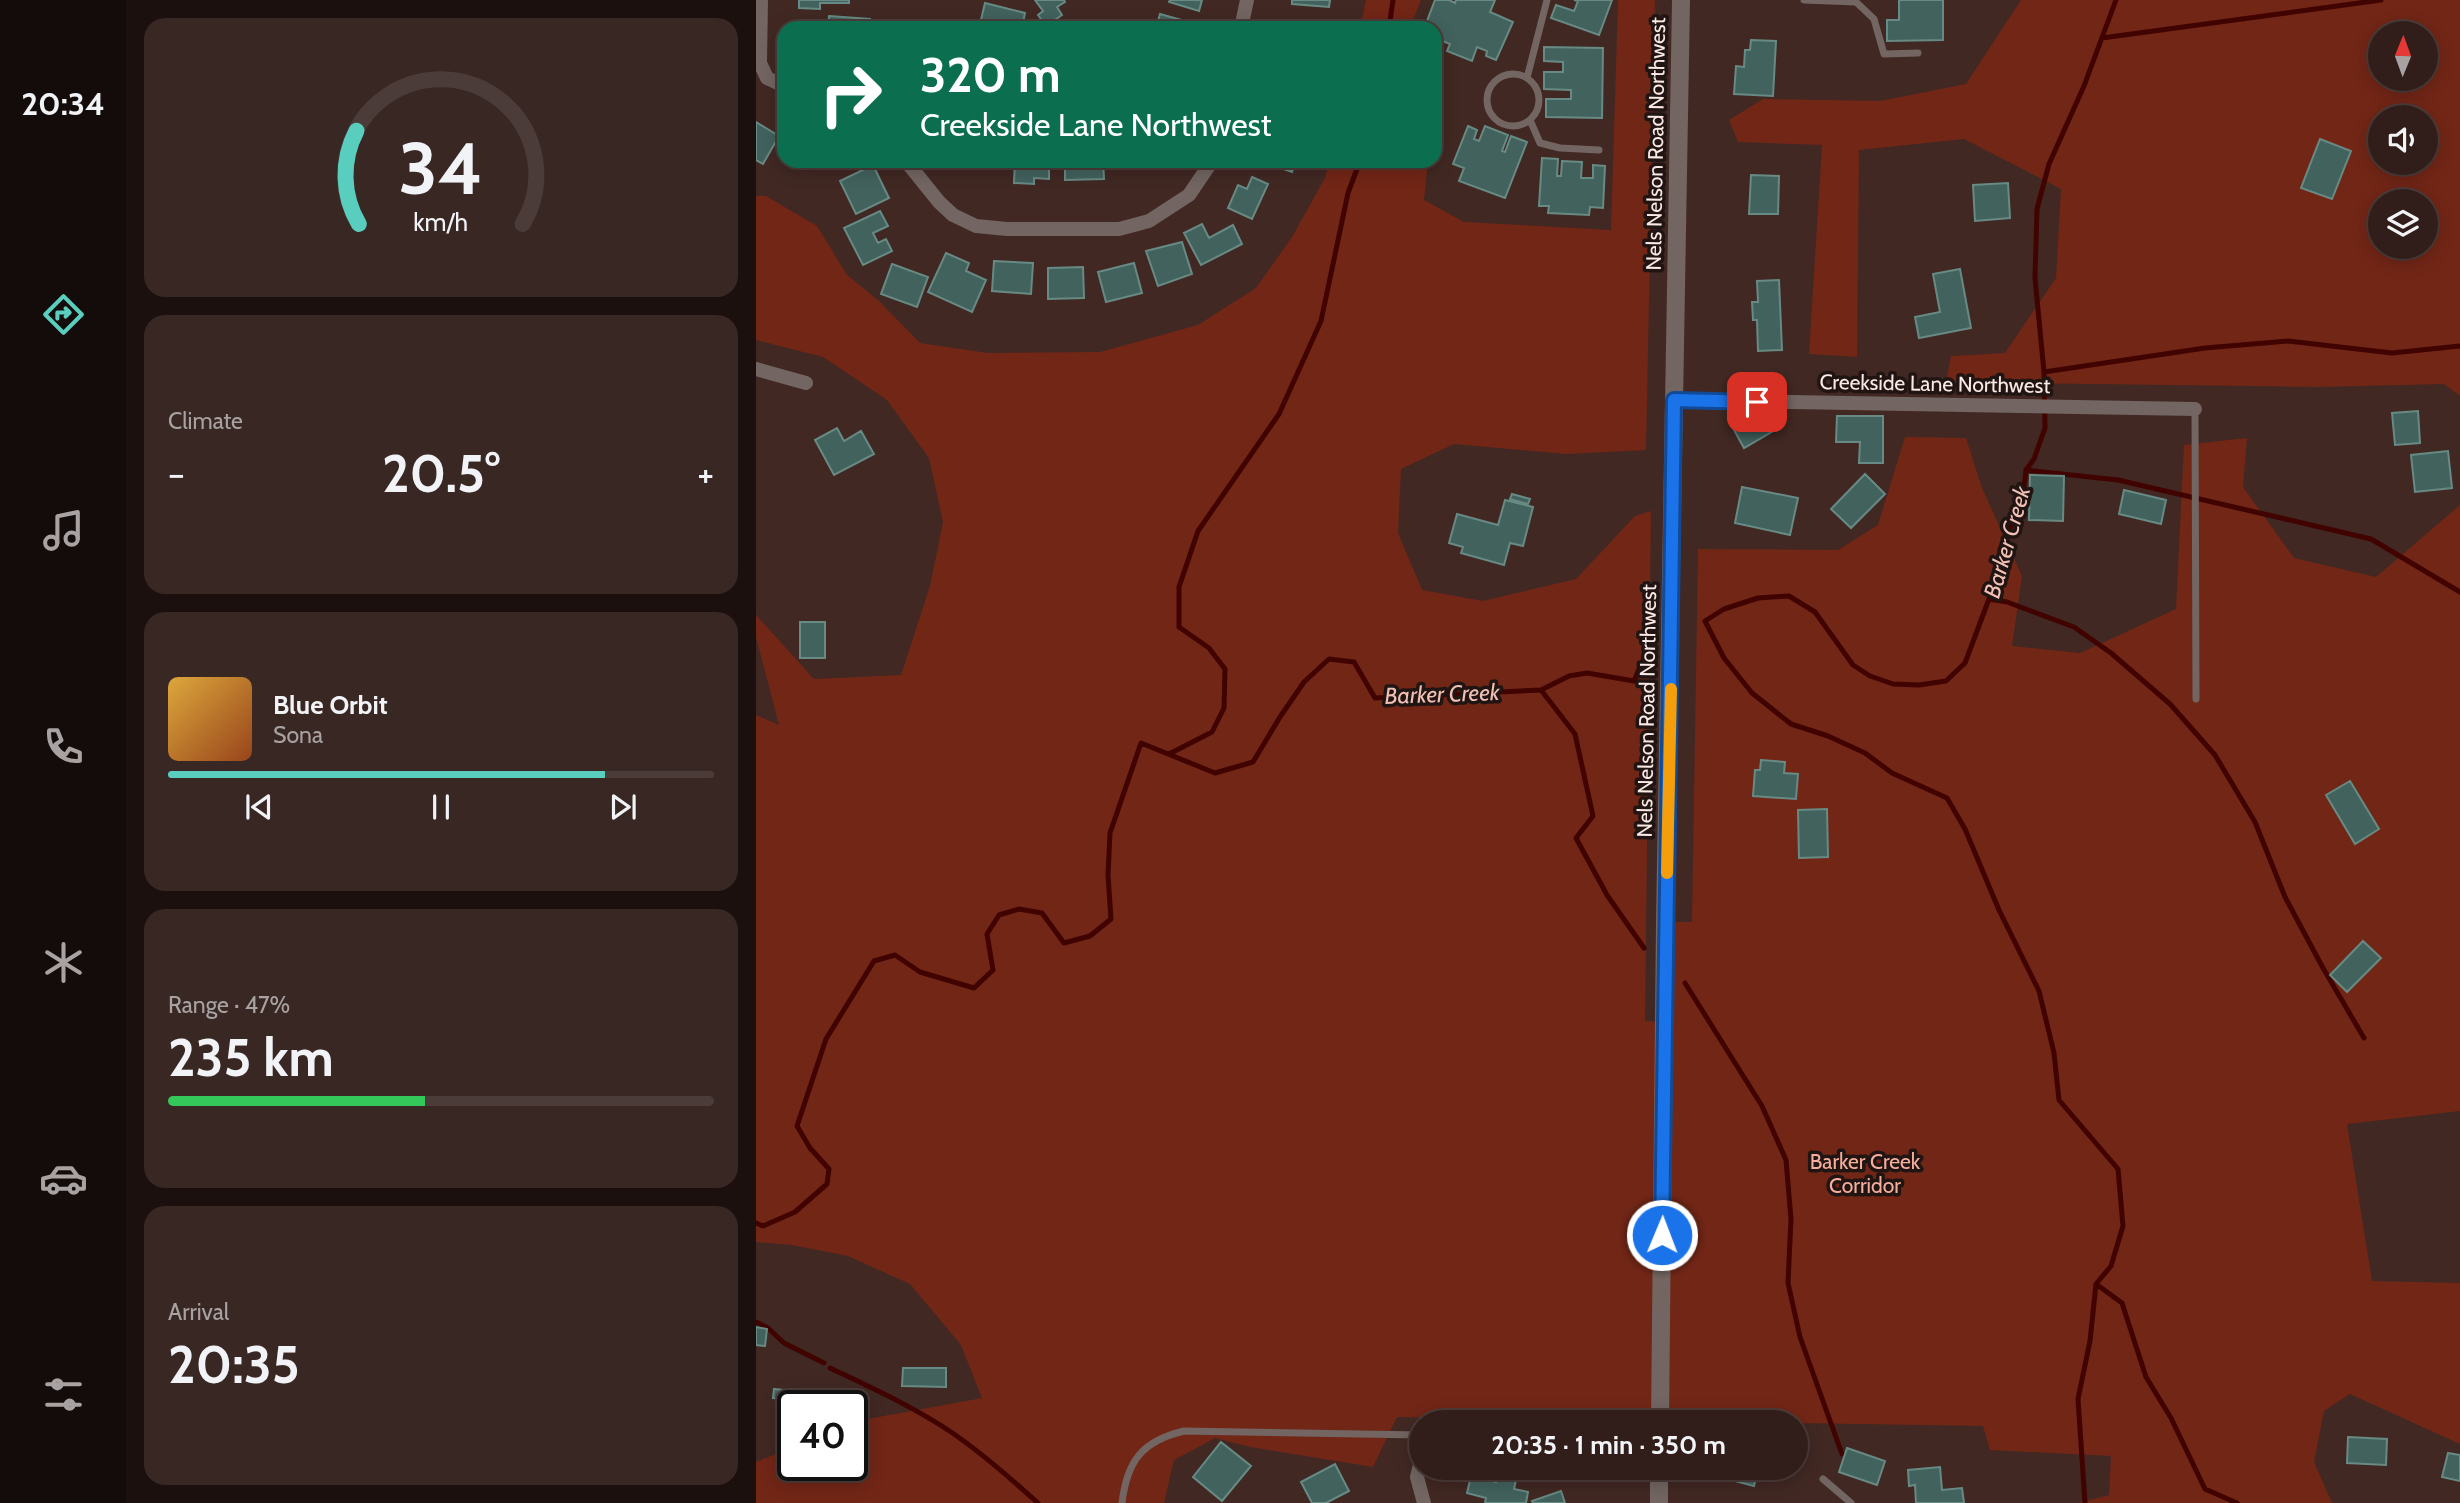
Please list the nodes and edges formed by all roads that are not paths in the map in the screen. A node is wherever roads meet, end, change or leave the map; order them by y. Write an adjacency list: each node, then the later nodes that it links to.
1 (761, 0): 9 (street)
2 (1247, 0): 6 (street)
3 (1547, 0): 8 (lane)
4 (1681, 0): 16 (street, Nels Nelson Road Northwest)
5 (1804, 0): 7 (lane)
6 (1242, 21)
7 (1918, 53)
8 (1527, 78): 10 (lane); 10 (lane)
9 (777, 83)
10 (1530, 120): 11 (lane)
11 (1599, 150)
12 (912, 168): 13 (street)
13 (1207, 168)
14 (756, 369): 15 (street)
15 (806, 383)
16 (1674, 400): 17 (street, Creekside Lane Northwest); 19 (street, Nels Nelson Road Northwest)
17 (2195, 410): 18 (lane)
18 (2196, 699)
19 (1660, 1410)
20 (1409, 1435): 24 (lane)
21 (1823, 1479): 27 (lane)
22 (1419, 1480): 25 (street)
23 (1659, 1480): 26 (street)
24 (1122, 1503)
25 (1424, 1503)
26 (1658, 1503)
27 (1851, 1503)

